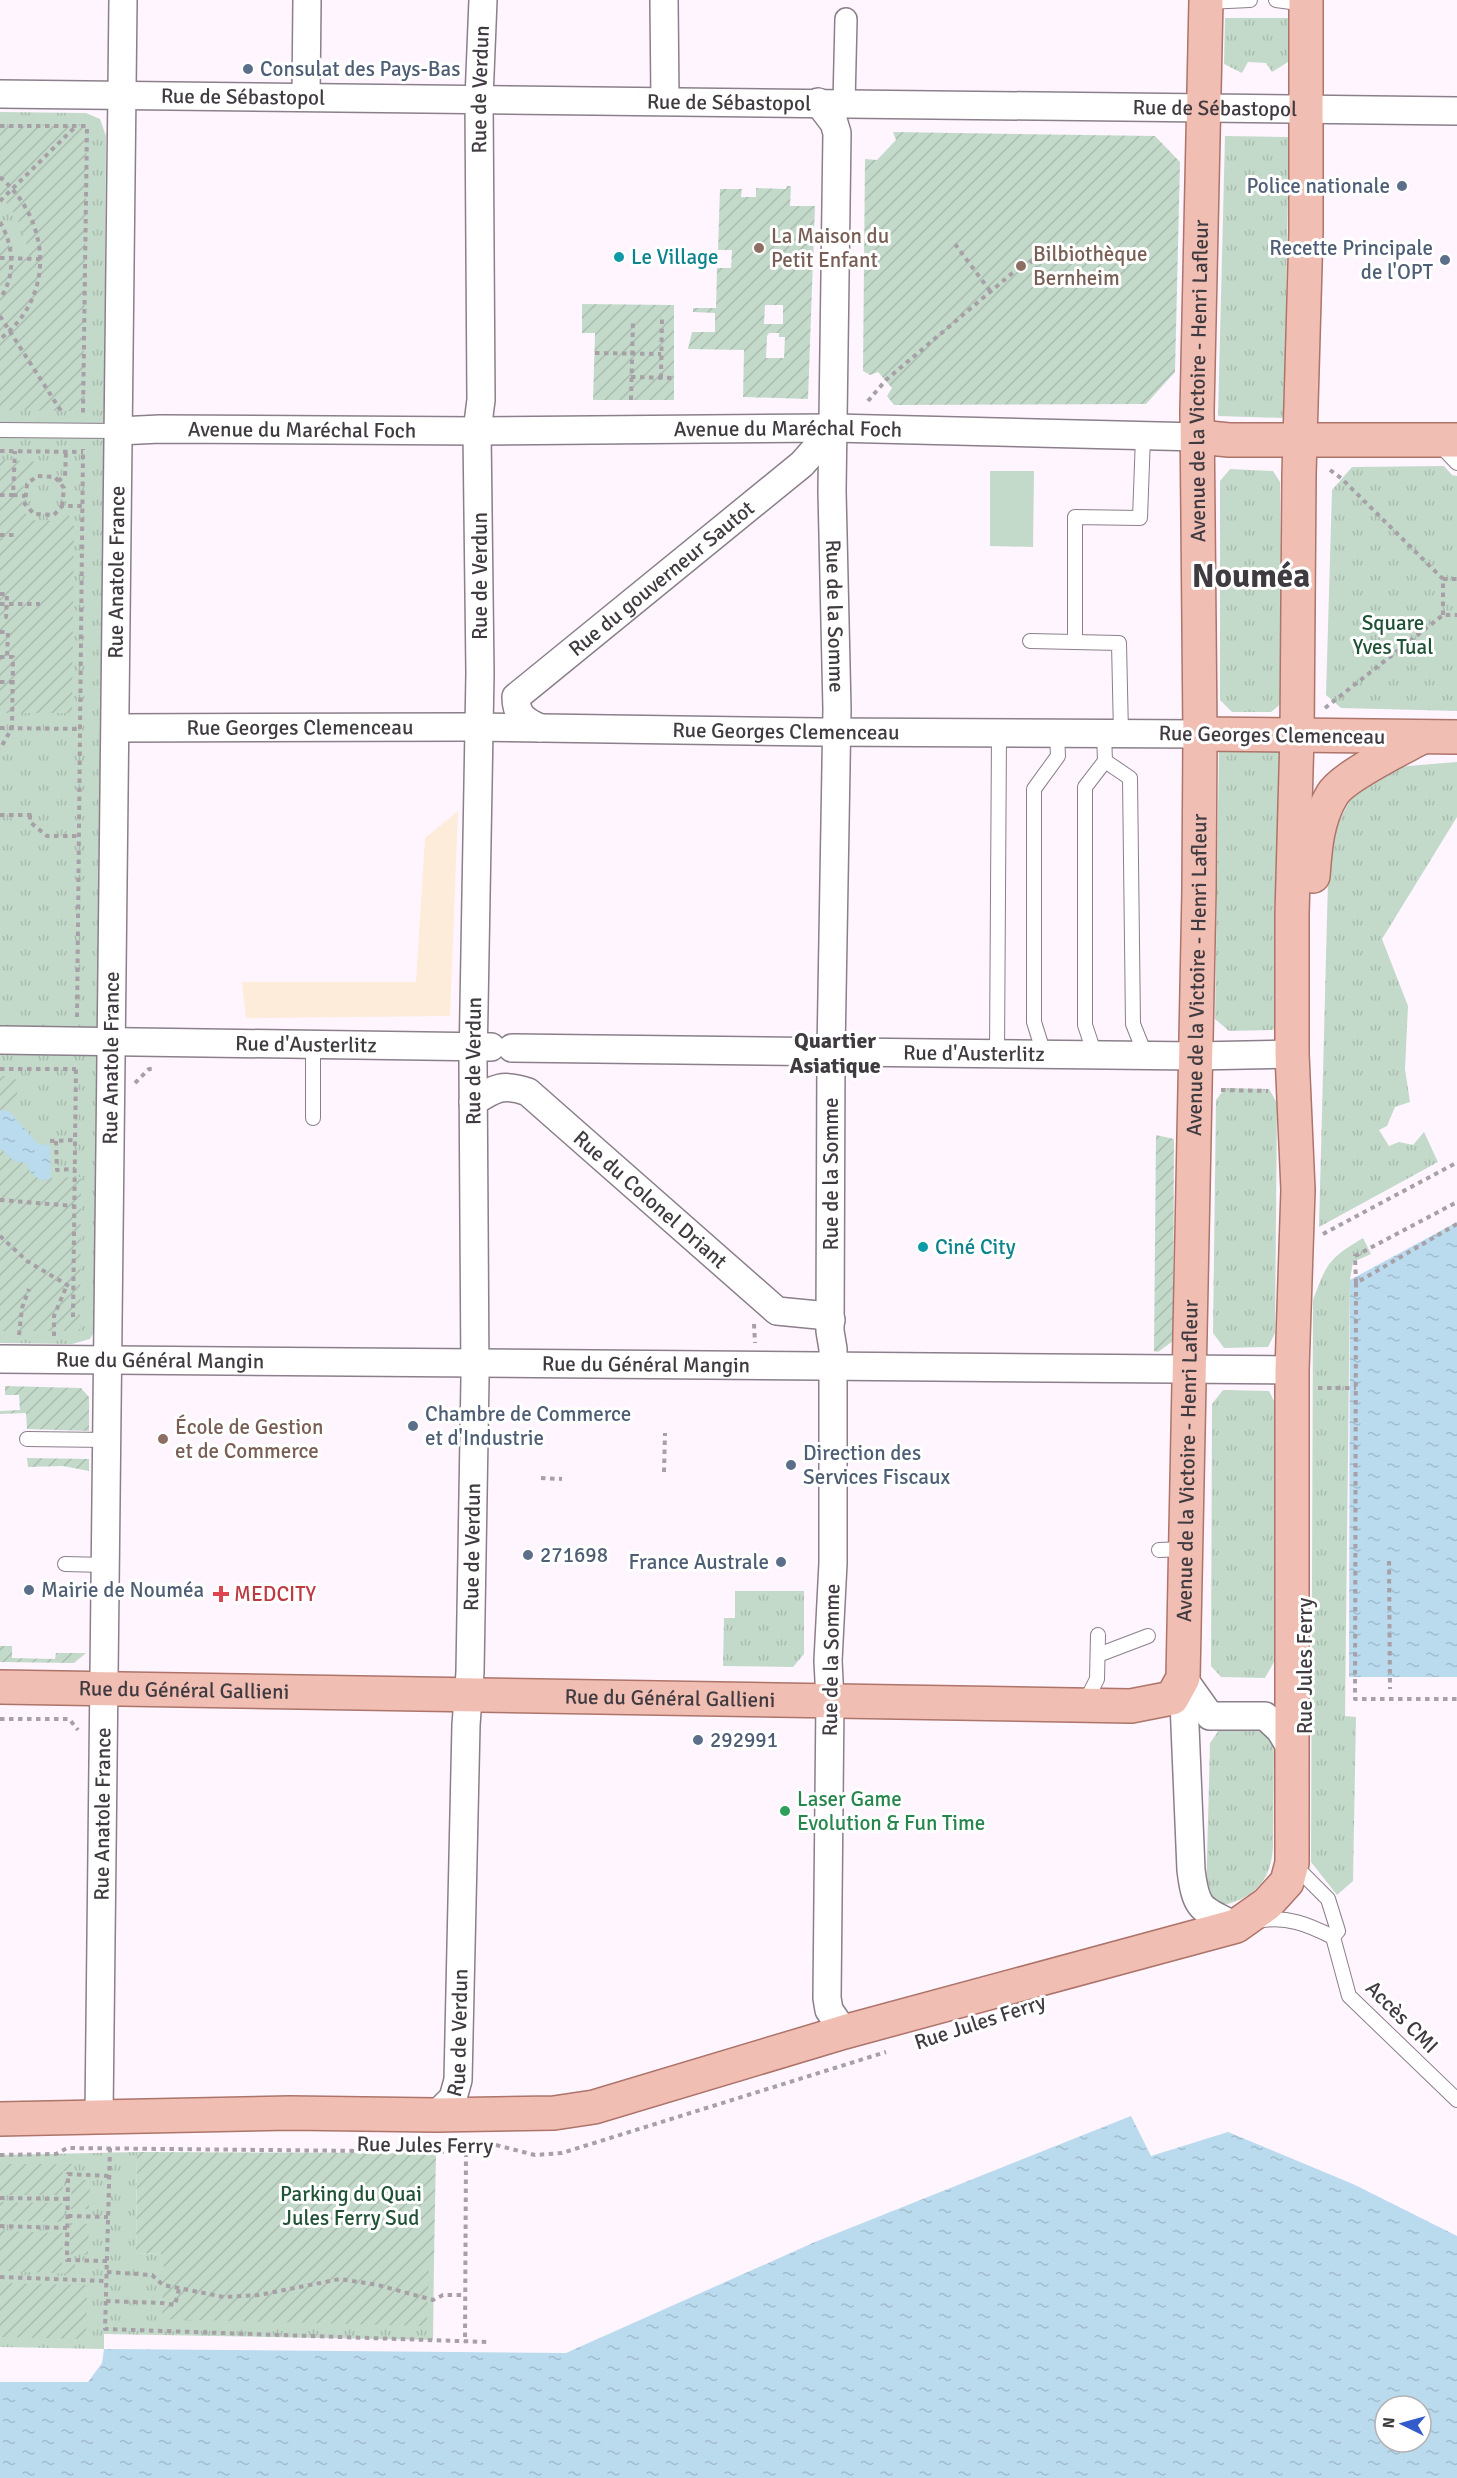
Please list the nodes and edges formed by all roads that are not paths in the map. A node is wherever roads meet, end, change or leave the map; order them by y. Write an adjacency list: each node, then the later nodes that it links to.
1 (123, 0): 11 (street, Rue Anatole France)
2 (307, 0): 12 (street)
3 (501, 0): 8 (street)
4 (664, 0): 14 (street)
5 (1250, 0): 6 (lane)
6 (1206, 1): 17 (main road, Avenue de la Victoire - Henri Lafleur)
7 (1296, 1): 16 (main road)
8 (483, 12): 13 (street, Rue de Verdun)
9 (846, 19): 15 (street)
10 (0, 94): 11 (street, Rue de Sébastopol)
11 (121, 95): 12 (street, Rue de Sébastopol); 21 (street, Rue Anatole France)
12 (306, 97): 13 (street, Rue de Sébastopol)
13 (479, 99): 14 (street, Rue de Sébastopol); 22 (street, Rue de Verdun)
14 (665, 100): 15 (street, Rue de Sébastopol)
15 (831, 103): 17 (street, Rue de Sébastopol); 19 (street, Rue de la Somme)
16 (1307, 107): 17 (street, Rue de Sébastopol); 18 (street, Rue de Sébastopol); 25 (main road)
17 (1204, 109): 24 (main road, Avenue de la Victoire - Henri Lafleur)
18 (1457, 111)
19 (834, 428): 22 (street, Avenue du Maréchal Foch); 23 (street, Avenue du Maréchal Foch); 31 (street, Rue du gouverneur Sautot); 35 (street, Rue de la Somme)
20 (0, 430): 21 (lane)
21 (118, 431): 22 (street, Avenue du Maréchal Foch); 34 (street, Rue Anatole France)
22 (477, 431): 30 (street, Rue de Verdun)
23 (1143, 437): 24 (street, Avenue du Maréchal Foch); 29 (lane)
24 (1198, 437): 25 (main road, Avenue du Maréchal Foch); 38 (main road, Avenue de la Victoire - Henri Lafleur)
25 (1301, 439): 26 (main road, Avenue du Maréchal Foch); 40 (main road)
26 (1446, 440): 27 (lane)
27 (1457, 463)
28 (1030, 641): 29 (lane)
29 (1075, 642): 37 (lane)
30 (480, 673): 31 (street); 32 (street, Rue de Verdun)
31 (516, 697): 33 (street)
32 (478, 727): 33 (street, Rue Georges Clemenceau); 34 (street, Rue Georges Clemenceau); 47 (street, Rue de Verdun)
33 (540, 728): 35 (street, Rue Georges Clemenceau)
34 (116, 729): 45 (street, Rue Anatole France)
35 (837, 733): 36 (street, Rue Georges Clemenceau); 48 (street, Rue de la Somme)
36 (999, 734): 39 (street, Rue Georges Clemenceau); 49 (lane)
37 (1112, 734): 38 (street, Rue Georges Clemenceau); 39 (street, Rue Georges Clemenceau); 43 (lane)
38 (1200, 734): 40 (main road, Rue Georges Clemenceau); 53 (main road, Avenue de la Victoire - Henri Lafleur)
39 (1057, 735): 50 (lane)
40 (1297, 735): 41 (main road, Rue Georges Clemenceau); 51 (main road)
41 (1422, 737): 42 (main road, Rue Georges Clemenceau); 56 (main road)
42 (1457, 737)
43 (1105, 761): 52 (lane); 53 (lane)
44 (0, 1040): 45 (street, Rue d'Austerlitz)
45 (111, 1041): 46 (street, Rue d'Austerlitz); 59 (street, Rue Anatole France)
46 (314, 1044): 47 (street, Rue d'Austerlitz); 55 (lane)
47 (474, 1047): 48 (street, Rue d'Austerlitz); 54 (street, Rue de Verdun)
48 (831, 1052): 49 (street, Rue d'Austerlitz); 57 (street, Rue de la Somme)
49 (997, 1054): 50 (street, Rue d'Austerlitz)
50 (1044, 1054): 52 (street, Rue d'Austerlitz)
51 (1292, 1054): 53 (street, Rue d'Austerlitz); 56 (main road)
52 (1095, 1055): 53 (street, Rue d'Austerlitz)
53 (1170, 1055): 62 (main road, Avenue de la Victoire - Henri Lafleur)
54 (473, 1102): 57 (street, Rue du Colonel Driant); 60 (street, Rue de Verdun)
55 (314, 1118)
56 (1298, 1190): 63 (main road)
57 (831, 1320): 61 (street, Rue de la Somme)
58 (0, 1359): 59 (street, Rue du Général Mangin)
59 (107, 1360): 60 (street, Rue du Général Mangin); 65 (street, Rue Anatole France)
60 (475, 1364): 61 (street, Rue du Général Mangin); 74 (street, Rue de Verdun)
61 (832, 1366): 62 (street, Rue du Général Mangin); 75 (street, Rue de la Somme)
62 (1191, 1370): 63 (street, Rue du Général Mangin); 71 (main road, Avenue de la Victoire - Henri Lafleur)
63 (1292, 1370): 77 (main road)
64 (27, 1439): 65 (lane)
65 (107, 1440): 67 (street, Rue Anatole France)
66 (65, 1564): 67 (lane)
67 (105, 1565): 73 (street, Rue Anatole France)
68 (1098, 1635): 70 (lane)
69 (1148, 1636): 70 (lane)
70 (1098, 1655): 76 (lane)
71 (1183, 1678): 76 (main road, Rue du Général Gallieni); 77 (street); 79 (street, Avenue de la Victoire - Henri Lafleur)
72 (0, 1687): 73 (main road, Rue du Général Gallieni)
73 (104, 1689): 74 (main road, Rue du Général Gallieni); 84 (street, Rue Anatole France)
74 (467, 1695): 75 (main road, Rue du Général Gallieni); 83 (street, Rue de Verdun)
75 (830, 1701): 76 (main road, Rue du Général Gallieni); 81 (street, Rue de la Somme)
76 (1083, 1705)
77 (1292, 1750): 78 (main road)
78 (1292, 1863): 79 (main road, Rue Jules Ferry); 80 (lane, Accès CMI)
79 (1236, 1926): 80 (lane); 81 (main road, Rue Jules Ferry)
80 (1333, 1937): 82 (lane, Accès CMI)
81 (844, 2032): 83 (main road, Rue Jules Ferry)
82 (1457, 2100)
83 (436, 2115): 84 (main road, Rue Jules Ferry)
84 (99, 2116): 85 (main road, Rue Jules Ferry)
85 (0, 2119)

